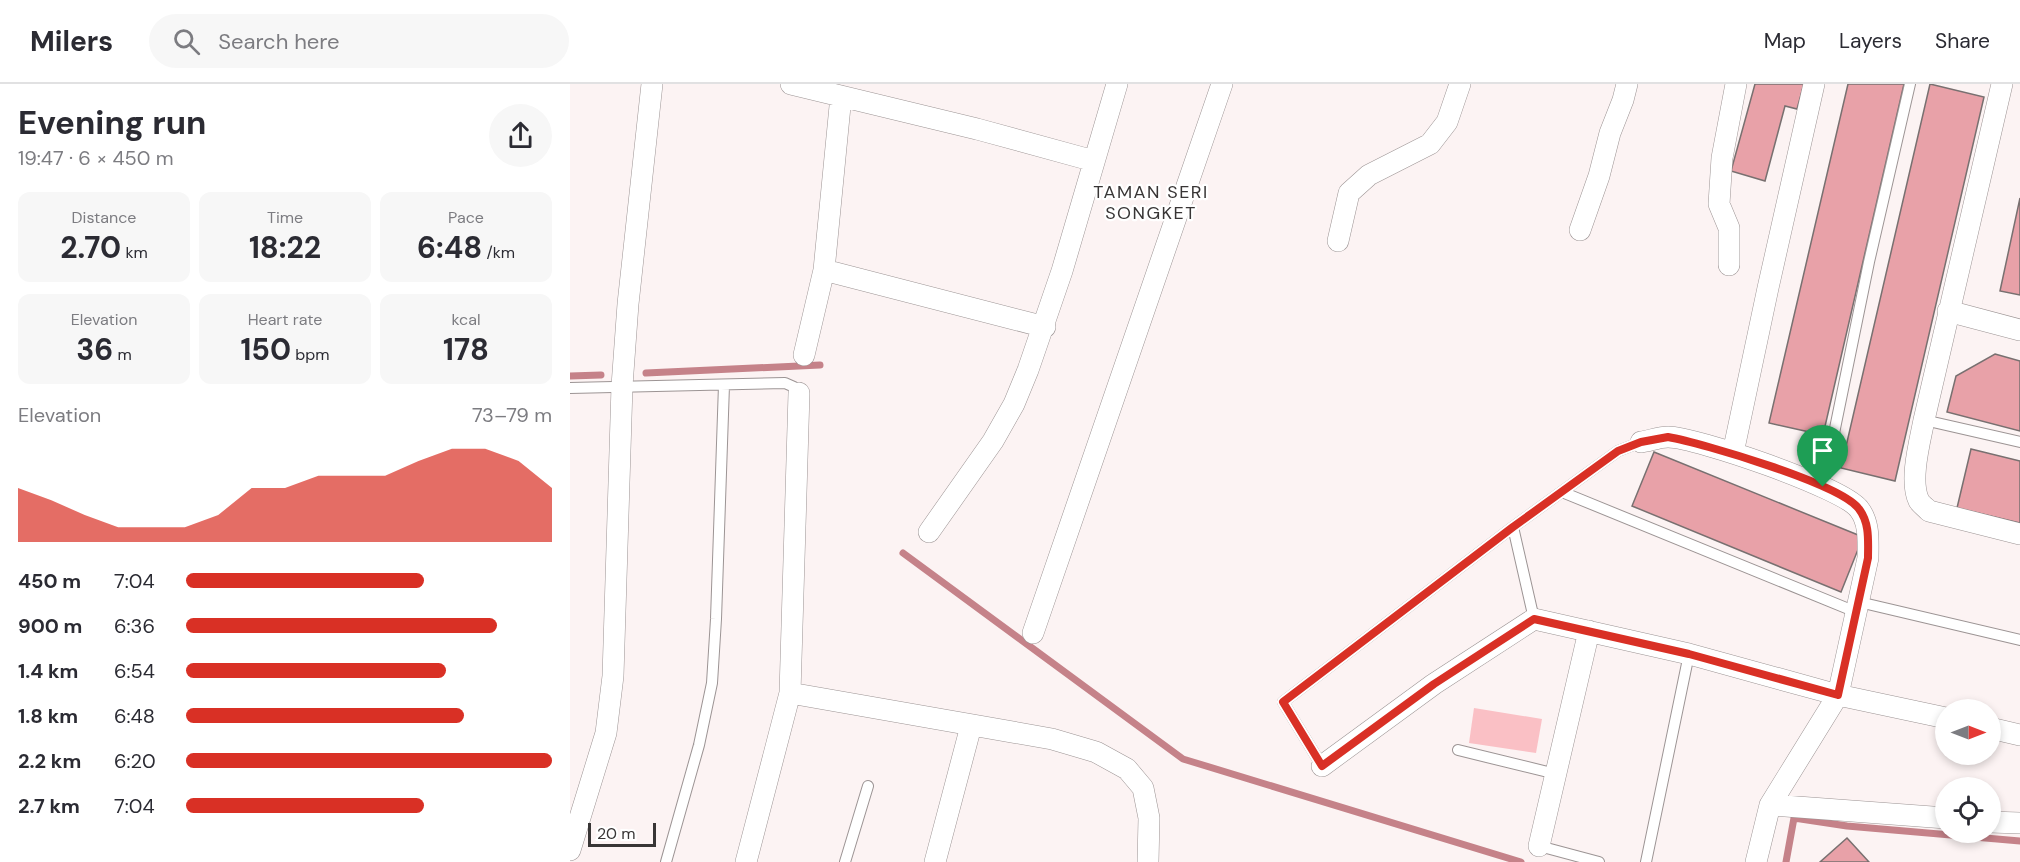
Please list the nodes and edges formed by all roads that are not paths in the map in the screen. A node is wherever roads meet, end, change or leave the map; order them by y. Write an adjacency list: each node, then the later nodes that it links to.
1 (652, 84): 22 (street)
2 (791, 84): 11 (street)
3 (1117, 84): 12 (street)
4 (1222, 84): 37 (street)
5 (1460, 84): 14 (street)
6 (1627, 84): 13 (street)
7 (1736, 84): 15 (street)
8 (1814, 84): 28 (street)
9 (1910, 84): 29 (lane)
10 (2002, 84): 17 (street)
11 (841, 96): 12 (street); 16 (street)
12 (1094, 161): 18 (street)
13 (1580, 230)
14 (1338, 241)
15 (1729, 265)
16 (824, 270): 18 (street); 20 (street)
17 (1948, 311): 19 (street); 25 (street)
18 (1045, 327): 32 (street)
19 (2020, 330)
20 (804, 355)
21 (724, 385): 22 (lane); 24 (lane); 56 (lane)
22 (622, 386): 23 (lane); 55 (street)
23 (570, 388)
24 (799, 393): 40 (street)
25 (1924, 420): 27 (lane); 33 (street)
26 (1641, 442): 28 (street); 30 (lane)
27 (2020, 442)
28 (1733, 453): 29 (street)
29 (1823, 487): 34 (street)
30 (1562, 492): 31 (lane); 34 (lane)
31 (1513, 527): 35 (lane); 47 (lane)
32 (929, 532)
33 (2020, 534)
34 (1857, 607): 38 (lane); 41 (street)
35 (1534, 619): 36 (street); 47 (street)
36 (1589, 631): 39 (street); 48 (street)
37 (1034, 633)
38 (2020, 640)
39 (1689, 654): 41 (street); 62 (lane)
40 (790, 693): 43 (street); 57 (street)
41 (1838, 695): 42 (street); 50 (street)
42 (1935, 716)
43 (971, 726): 59 (street); 60 (street)
44 (2001, 731): 45 (street)
45 (2020, 735)
46 (1458, 750): 48 (lane)
47 (1322, 766)
48 (1556, 774): 54 (street)
49 (868, 786): 58 (lane)
50 (1770, 805): 51 (street); 63 (street)
51 (1935, 817)
52 (2001, 822): 53 (street)
53 (2020, 823)
54 (1539, 846): 61 (lane)
55 (570, 850)
56 (666, 862)
57 (746, 862)
58 (845, 862)
59 (935, 862)
60 (1148, 862)
61 (1599, 862)
62 (1646, 862)
63 (1756, 862)

